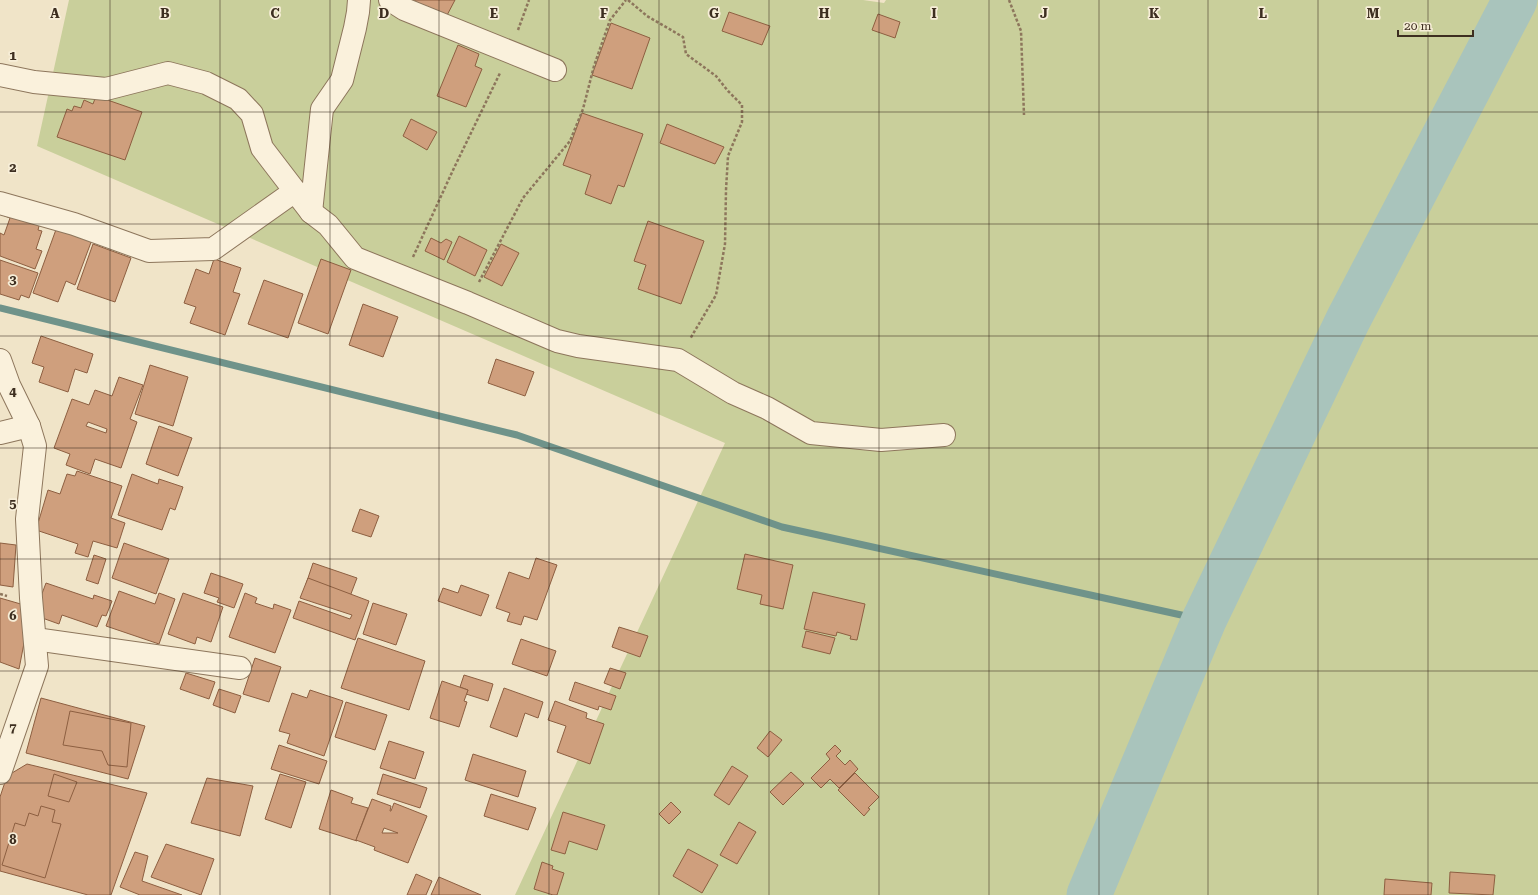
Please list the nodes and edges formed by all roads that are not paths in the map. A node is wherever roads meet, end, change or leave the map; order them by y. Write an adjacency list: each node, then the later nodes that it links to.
1 (359, 0): 7 (street)
2 (390, 0): 3 (street)
3 (555, 70)
4 (0, 75): 5 (street)
5 (295, 191): 6 (street); 7 (street)
6 (0, 203)
7 (311, 212): 11 (street)
8 (0, 360): 9 (street)
9 (29, 426): 10 (street); 12 (street)
10 (0, 433)
11 (944, 435)
12 (35, 639): 13 (street); 14 (street)
13 (240, 668)
14 (2, 759)

